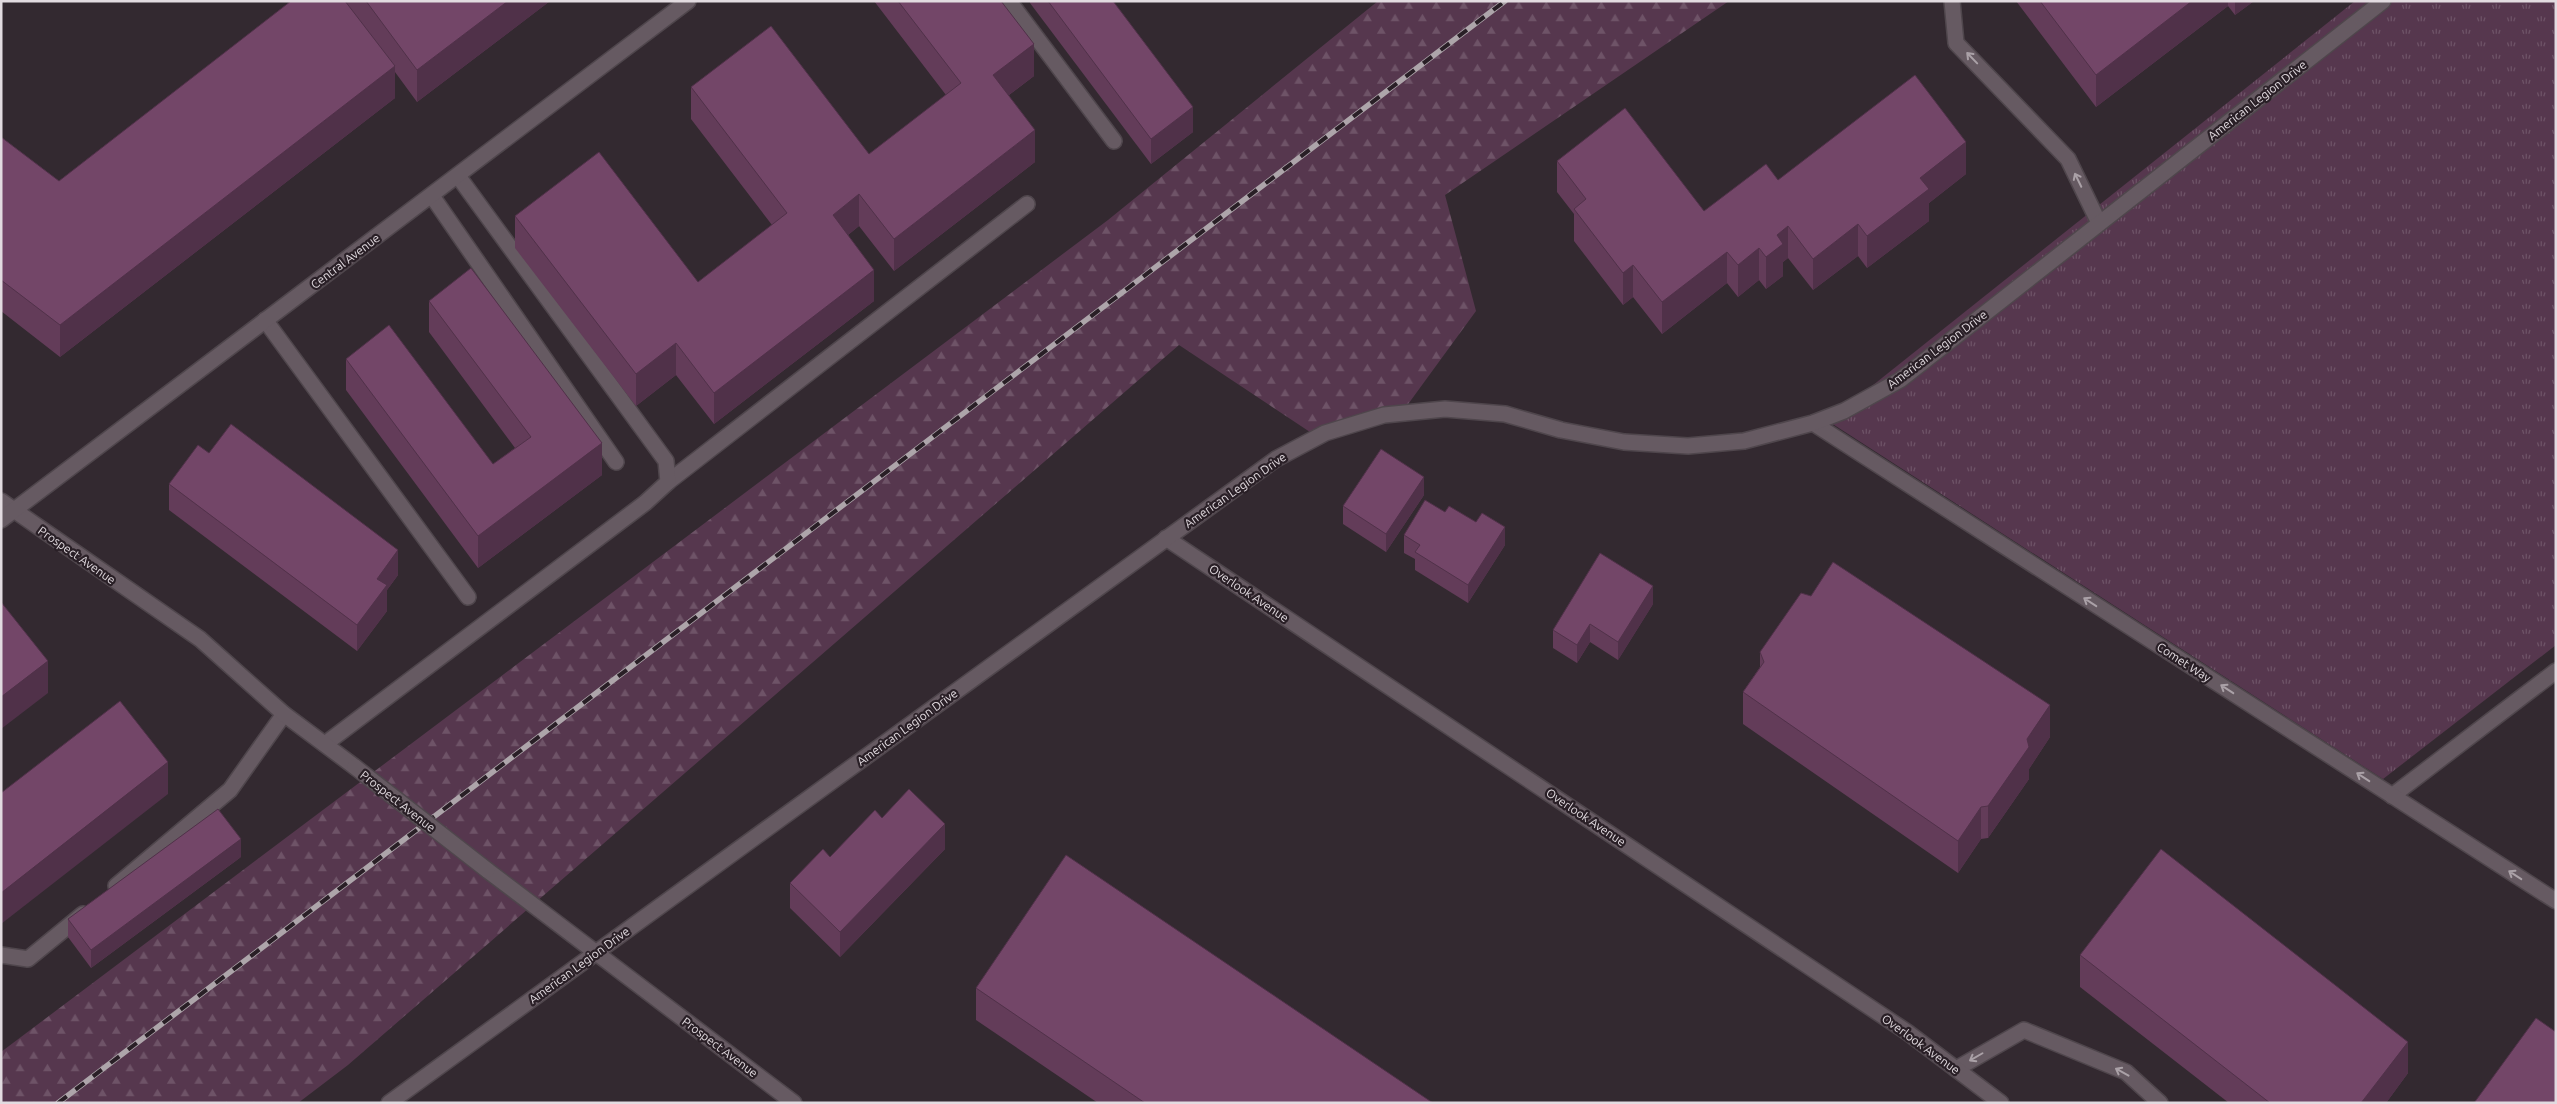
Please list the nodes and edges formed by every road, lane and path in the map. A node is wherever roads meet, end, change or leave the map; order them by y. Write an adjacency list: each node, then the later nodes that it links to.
1 (688, 1): 6 (street, Central Avenue)
2 (1009, 1): 5 (street)
3 (1952, 1): 9 (street, one-way to 3)
4 (2383, 1): 9 (street, American Legion Drive)
5 (1114, 141)
6 (458, 176): 7 (street, Central Avenue); 13 (street)
7 (432, 196): 10 (street, Central Avenue); 12 (street)
8 (1027, 204): 13 (street)
9 (2099, 224): 11 (street, American Legion Drive)
10 (265, 320): 15 (street, Central Avenue); 18 (street)
11 (1813, 423): 17 (street, American Legion Drive); 22 (street, Comet Way, one-way to 11)
12 (616, 462)
13 (668, 482): 21 (street)
14 (1, 501): 15 (street, Prospect Avenue)
15 (14, 511): 16 (street, Central Avenue); 20 (street, Prospect Avenue)
16 (1, 520)
17 (1166, 538): 24 (street, American Legion Drive); 26 (street, Overlook Avenue)
18 (468, 596)
19 (2556, 671): 22 (street)
20 (284, 714): 21 (street, Prospect Avenue); 25 (street)
21 (324, 744): 24 (street, Prospect Avenue, bridge)
22 (2392, 796): 23 (street, Comet Way, one-way to 22)
23 (2556, 901)
24 (596, 953): 27 (street, American Legion Drive); 28 (street, Prospect Avenue)
25 (1, 955)
26 (1956, 1069): 29 (street, Overlook Avenue); 30 (street, one-way to 26)
27 (389, 1103)
28 (794, 1103)
29 (2001, 1103)
30 (2160, 1103)

